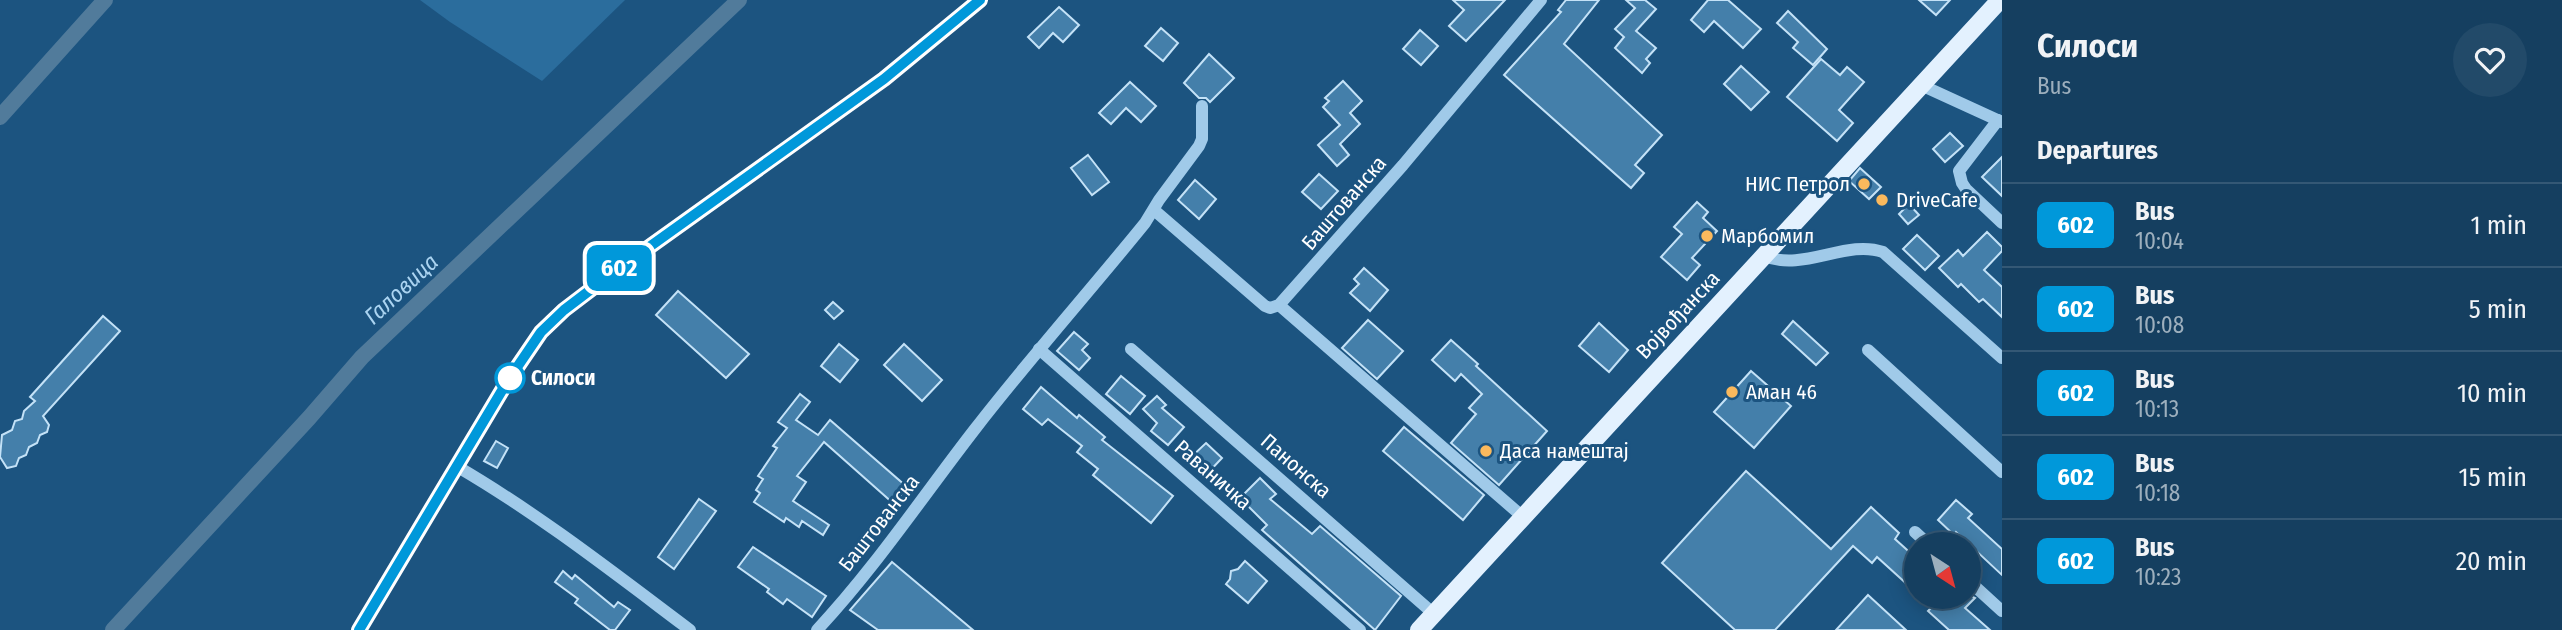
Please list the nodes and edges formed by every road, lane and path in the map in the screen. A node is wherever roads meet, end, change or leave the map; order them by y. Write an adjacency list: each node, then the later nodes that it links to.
1 (979, 0): 15 (street)
2 (1541, 0): 10 (street, Баштованска)
3 (2000, 0): 4 (main road, Војвођанска)
4 (1921, 85): 6 (street); 9 (main road, Војвођанска)
5 (1202, 106): 7 (street, Баштованска)
6 (2000, 121): 8 (street)
7 (1154, 210): 10 (street); 11 (street, Баштованска)
8 (2002, 223)
9 (1764, 256): 14 (street); 17 (main road, Војвођанска)
10 (1279, 305): 17 (street)
11 (1039, 349): 23 (street, Баштованска); 24 (street, Раваничка)
12 (1131, 349): 20 (street, Панонска)
13 (1868, 350): 16 (street)
14 (2002, 358)
15 (458, 467): 21 (street); 22 (street)
16 (2002, 472)
17 (1523, 517): 20 (main road, Војвођанска)
18 (1981, 592): 19 (street)
19 (2002, 611)
20 (1434, 614): 25 (main road, Војвођанска)
21 (359, 630)
22 (690, 630)
23 (817, 630)
24 (1360, 630)
25 (1419, 630)

